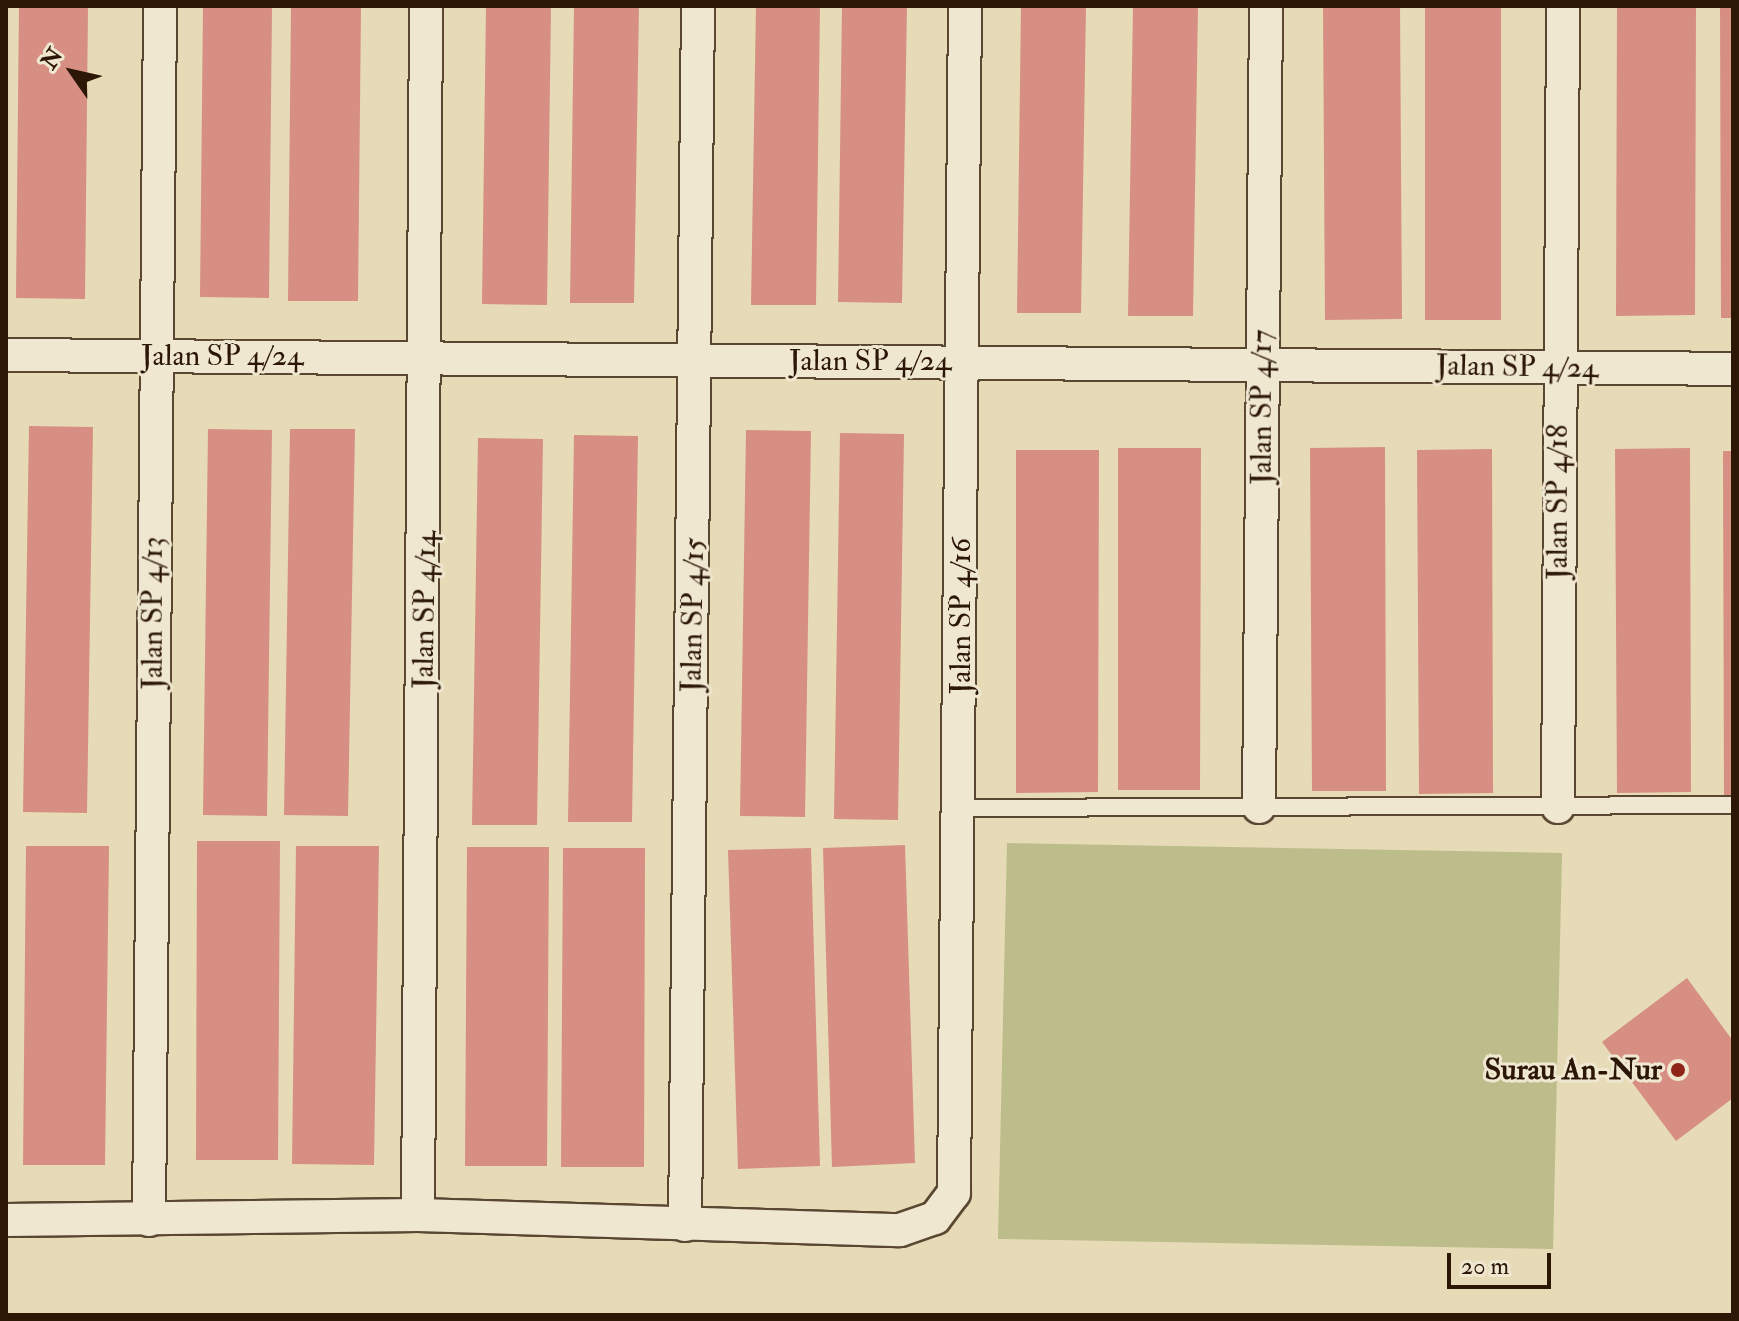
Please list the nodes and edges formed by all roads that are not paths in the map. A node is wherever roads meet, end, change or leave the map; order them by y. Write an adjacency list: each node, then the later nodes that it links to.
1 (160, 6): 8 (street, Jalan SP 4/13)
2 (426, 6): 9 (street, Jalan SP 4/14)
3 (698, 6): 10 (street, Jalan SP 4/15)
4 (965, 6): 11 (street, Jalan SP 4/16)
5 (1266, 6): 12 (street, Jalan SP 4/17)
6 (1563, 6): 13 (street, Jalan SP 4/18)
7 (6, 355): 8 (street, Jalan SP 4/24)
8 (155, 356): 9 (street, Jalan SP 4/24); 21 (street, Jalan SP 4/13)
9 (428, 358): 10 (street, Jalan SP 4/24); 19 (street, Jalan SP 4/14)
10 (696, 360): 11 (street, Jalan SP 4/24); 22 (street, Jalan SP 4/15)
11 (961, 361): 12 (street, Jalan SP 4/24); 18 (street, Jalan SP 4/16)
12 (1263, 361): 13 (street, Jalan SP 4/24); 16 (street, Jalan SP 4/17)
13 (1559, 368): 14 (street, Jalan SP 4/24); 17 (street, Jalan SP 4/18)
14 (1733, 369)
15 (1733, 805): 17 (lane)
16 (1259, 807): 17 (lane); 18 (lane)
17 (1558, 807)
18 (960, 808): 22 (street, Jalan SP 4/16)
19 (418, 1215): 21 (street); 22 (street)
20 (6, 1220): 21 (street)
21 (149, 1220)
22 (685, 1225)

